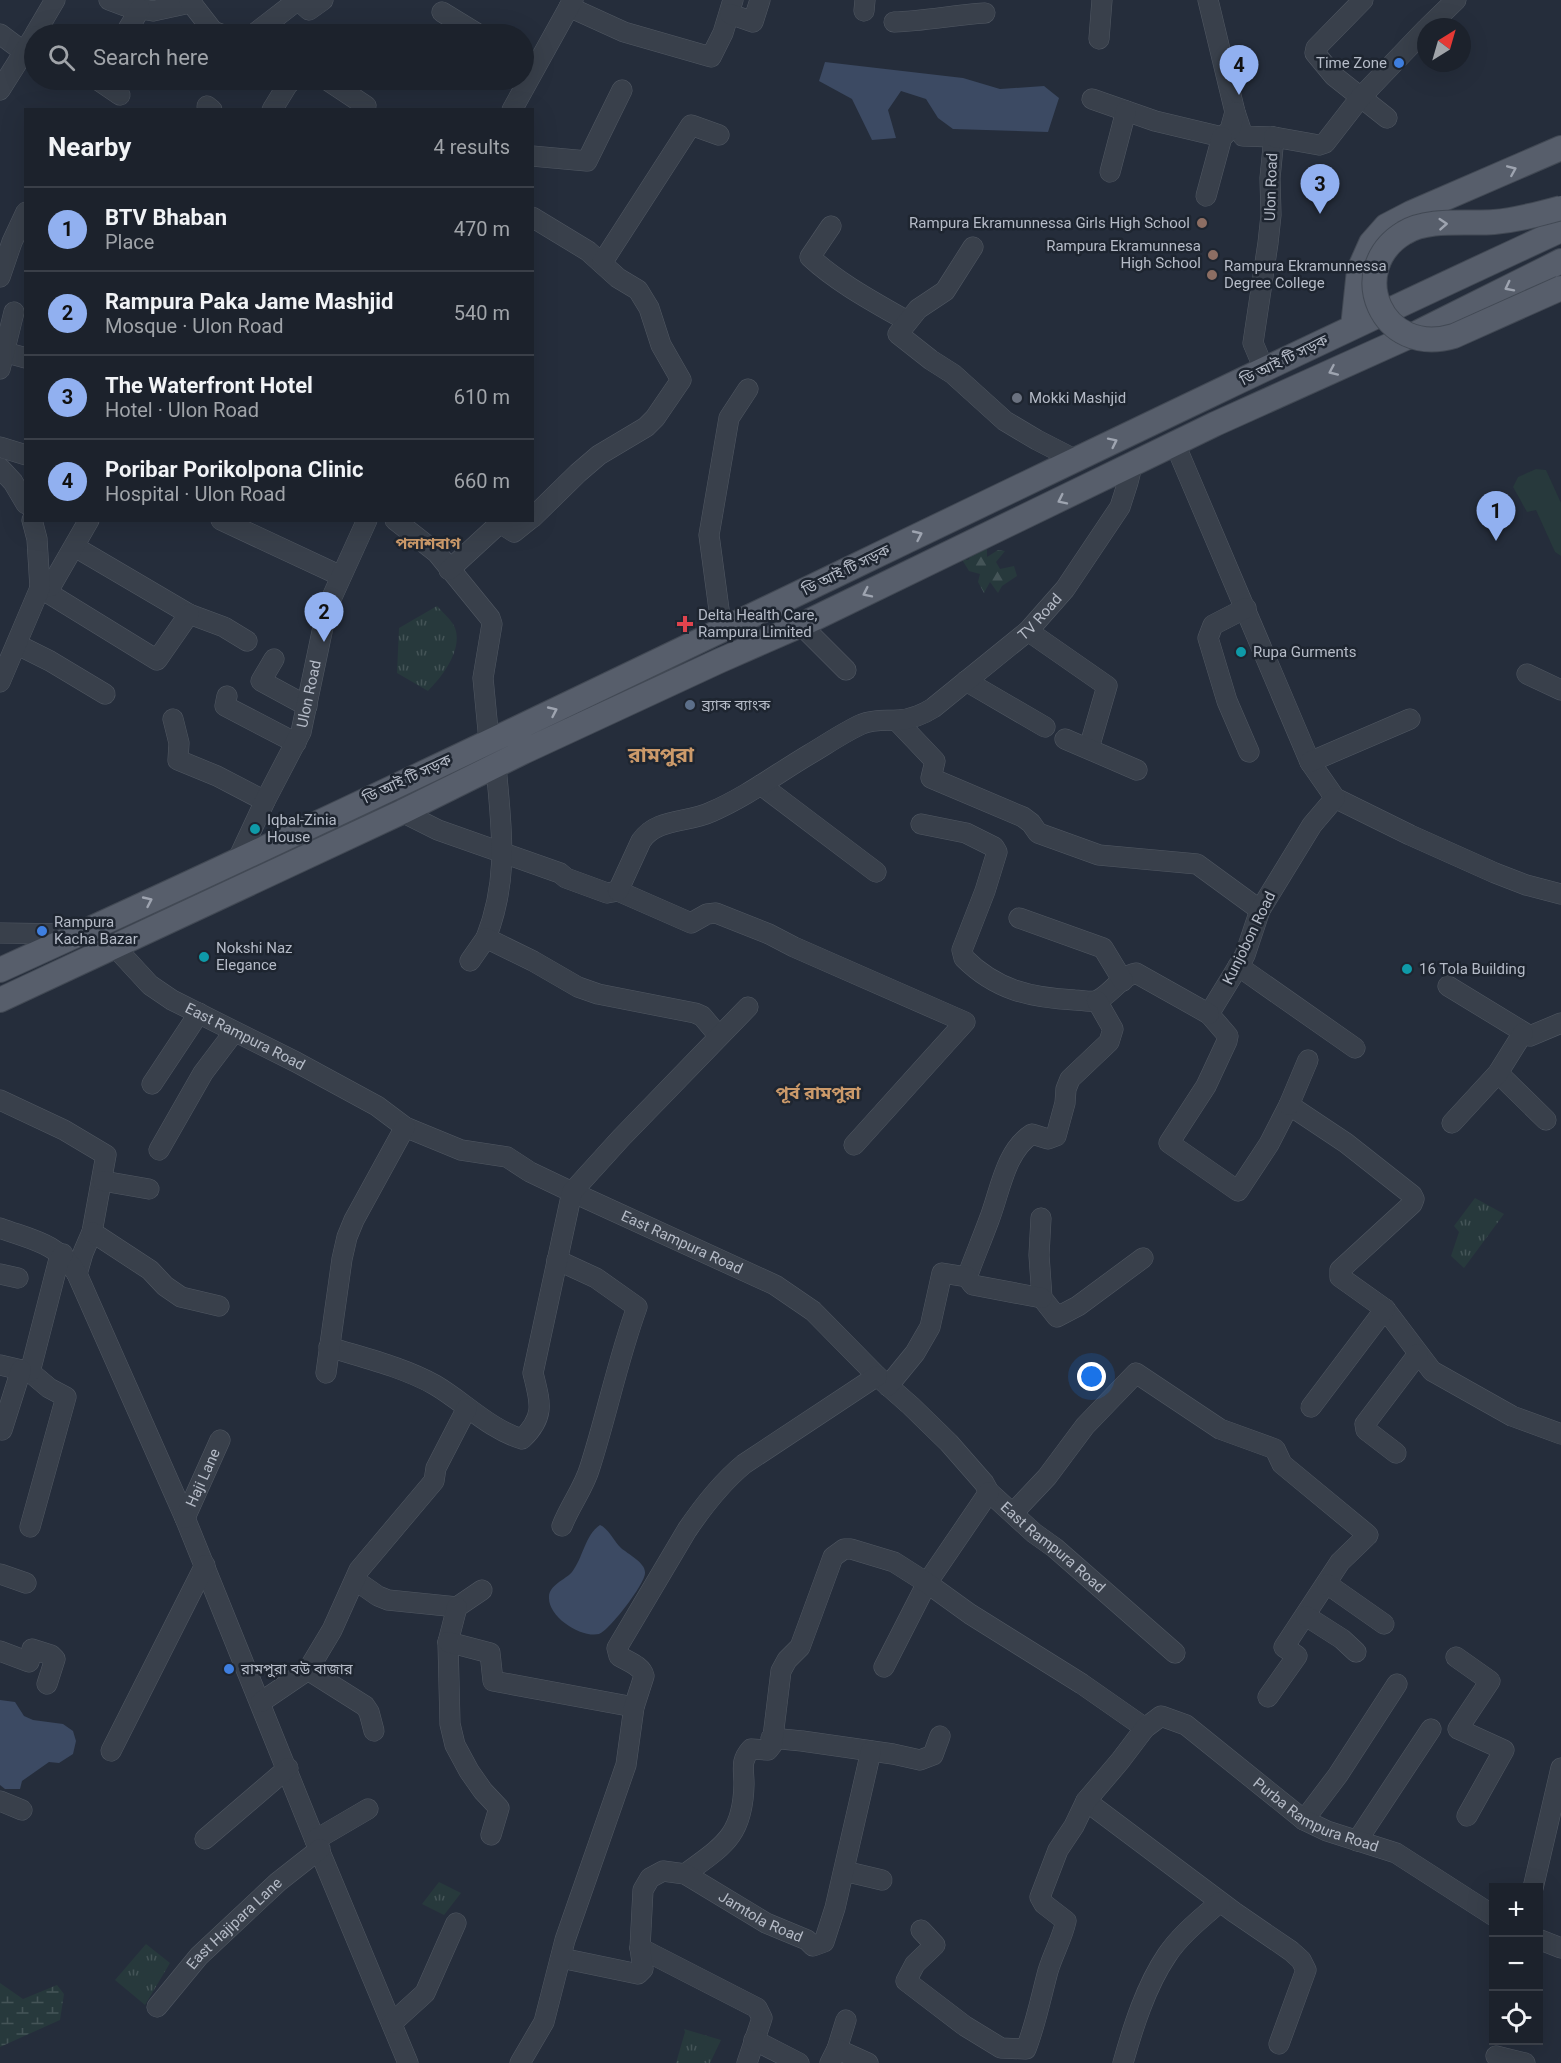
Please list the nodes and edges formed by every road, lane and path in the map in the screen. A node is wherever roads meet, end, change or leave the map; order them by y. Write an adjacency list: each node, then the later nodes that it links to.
1 (55, 0): 18 (street)
2 (109, 0): 13 (street)
3 (323, 0): 21 (street)
4 (760, 0): 11 (street)
5 (1102, 0): 26 (street)
6 (1208, 0): 44 (street)
7 (1363, 0): 36 (street)
8 (1456, 0): 16 (street)
9 (189, 2): 13 (street); 20 (street)
10 (571, 2): 11 (street); 28 (street)
11 (731, 7)
12 (964, 7): 15 (street); 17 (street)
13 (140, 9): 19 (street)
14 (442, 12): 22 (street)
15 (985, 13)
16 (1437, 18)
17 (894, 22)
18 (41, 24)
19 (132, 24)
20 (207, 24)
21 (267, 24)
22 (462, 24)
23 (0, 34): 25 (street)
24 (1417, 38): 36 (street)
25 (24, 39)
26 (1099, 39)
27 (24, 52): 29 (street)
28 (534, 57)
29 (0, 90)
30 (113, 90): 35 (street)
31 (284, 90): 38 (street)
32 (342, 90): 39 (street)
33 (519, 90): 40 (street)
34 (622, 90): 47 (street)
35 (120, 95)
36 (1360, 98): 42 (street); 45 (street)
37 (1092, 99): 41 (street, Ulon Road)
38 (273, 108)
39 (366, 108)
40 (513, 108)
41 (1126, 111): 44 (street, Ulon Road); 48 (street)
42 (1387, 118)
43 (719, 135): 57 (street)
44 (1231, 136): 45 (street, Ulon Road); 49 (street)
45 (1274, 137): 65 (street, Ulon Road)
46 (1561, 148): 62 (main road, one-way to 46)
47 (534, 156)
48 (1110, 172)
49 (1206, 196)
50 (1561, 208): 59 (main road, one-way to 50, bridge)
51 (24, 216): 58 (street)
52 (534, 218): 57 (street)
53 (831, 226): 61 (street)
54 (1561, 230): 62 (main road, ডি আই টি সড়ক)
55 (973, 247): 61 (street)
56 (1561, 261): 67 (main road, ডি আই টি সড়ক, one-way to 67)
57 (602, 263): 74 (street)
58 (0, 277)
59 (1561, 288)
60 (13, 310): 64 (street)
61 (907, 321): 70 (street)
62 (1353, 327): 65 (main road, ডি আই টি সড়ক)
63 (24, 358): 64 (street)
64 (2, 360)
65 (1264, 369): 70 (main road, ডি আই টি সড়ক, one-way to 65)
66 (748, 389): 89 (street)
67 (1175, 444): 71 (main road, ডি আই টি সড়ক); 85 (street)
68 (0, 447): 69 (street)
69 (24, 454)
70 (1076, 460): 89 (main road, ডি আই টি সড়ক, one-way to 70)
71 (1132, 466): 87 (main road, ডি আই টি সড়ক, one-way to 87); 88 (street, TV Road)
72 (0, 468): 73 (street)
73 (24, 501)
74 (534, 516)
75 (33, 522): 84 (street)
76 (88, 522): 81 (street)
77 (225, 522): 83 (street)
78 (366, 522): 83 (street, Ulon Road)
79 (398, 522): 82 (street)
80 (527, 522): 82 (street)
81 (75, 547): 84 (street); 86 (street)
82 (449, 570): 107 (street)
83 (341, 576): 100 (street, Ulon Road)
84 (40, 588): 86 (street); 91 (street)
85 (1246, 608): 111 (street); 112 (street)
86 (189, 614): 90 (street)
87 (801, 625): 93 (street); 110 (main road, ডি আই টি সড়ক)
88 (1028, 631): 95 (street, TV Road); 109 (street)
89 (722, 632): 105 (main road, ডি আই টি সড়ক, one-way to 89)
90 (247, 641)
91 (18, 645): 96 (street); 98 (street)
92 (274, 659): 100 (street)
93 (846, 670)
94 (1527, 674): 97 (street)
95 (966, 681): 103 (street, TV Road); 104 (street)
96 (0, 682)
97 (1561, 690)
98 (105, 694)
99 (227, 696): 108 (street)
100 (307, 706): 108 (street, Ulon Road)
101 (173, 719): 117 (street)
102 (1410, 719): 112 (street)
103 (897, 720): 115 (street, TV Road); 125 (street)
104 (1045, 727)
105 (512, 729): 107 (main road, ডি আই টি সড়ক); 110 (main road)
106 (1065, 740): 109 (street)
107 (489, 741): 121 (main road, ডি আই টি সড়ক)
108 (296, 743): 117 (street, Ulon Road)
109 (1089, 748): 114 (street)
110 (523, 752): 113 (main road, ডি আই টি সড়ক)
111 (1249, 752)
112 (1310, 762): 116 (street)
113 (496, 765): 118 (main road, ডি আই টি সড়ক); 120 (street)
114 (1137, 770)
115 (761, 784): 122 (street); 123 (street, TV Road)
116 (1335, 798): 124 (street); 125 (street, Kunjobon Road)
117 (265, 801): 121 (street, Ulon Road)
118 (402, 812): 120 (street); 130 (main road, ডি আই টি সড়ক)
119 (921, 824): 137 (street)
120 (504, 854): 123 (street); 129 (street)
121 (237, 861): 128 (main road, ডি আই টি সড়ক, one-way to 121)
122 (876, 872)
123 (618, 891): 154 (street)
124 (1561, 894)
125 (1260, 910): 132 (street, Kunjobon Road)
126 (1019, 918): 134 (street)
127 (0, 933): 128 (street)
128 (80, 934): 133 (main road, ডি আই টি সড়ক)
129 (486, 938): 131 (street); 144 (street)
130 (115, 947): 136 (main road, ডি আই টি সড়ক); 139 (street, East Rampura Road)
131 (470, 962)
132 (1238, 966): 140 (street, Kunjobon Road); 145 (street)
133 (0, 970)
134 (1123, 981): 137 (street); 140 (street)
135 (1448, 986): 143 (street)
136 (0, 1000)
137 (1096, 1001): 166 (street)
138 (748, 1007): 144 (street)
139 (199, 1013): 142 (street, East Rampura Road); 148 (street)
140 (1209, 1014): 150 (street)
141 (1561, 1023): 143 (street)
142 (234, 1032): 153 (street, East Rampura Road); 155 (street)
143 (1523, 1033): 147 (street)
144 (718, 1035): 158 (street)
145 (1355, 1048)
146 (1308, 1060): 150 (street)
147 (1498, 1073): 151 (street); 152 (street)
148 (152, 1084)
149 (0, 1100): 156 (street)
150 (1289, 1106): 169 (street)
151 (1546, 1119)
152 (1452, 1123)
153 (405, 1126): 158 (street, East Rampura Road); 170 (street)
154 (854, 1145)
155 (159, 1150)
156 (103, 1181): 157 (street); 161 (street)
157 (149, 1189)
158 (572, 1192): 164 (street); 175 (street, East Rampura Road)
159 (1041, 1218): 167 (street)
160 (0, 1228): 162 (street)
161 (92, 1232): 165 (street); 168 (street)
162 (63, 1254): 165 (street); 173 (street)
163 (1143, 1258): 167 (street)
164 (557, 1260): 176 (street); 185 (street)
165 (77, 1274): 184 (street)
166 (967, 1277): 167 (street); 175 (street)
167 (1042, 1298)
168 (219, 1306)
169 (1385, 1309): 171 (street); 177 (street)
170 (329, 1347): 174 (street); 176 (street)
171 (1418, 1354): 179 (street); 181 (street)
172 (0, 1365): 173 (street)
173 (25, 1371): 178 (street); 186 (street)
174 (326, 1373)
175 (882, 1381): 182 (street, East Rampura Road); 208 (street)
176 (467, 1407): 189 (street)
177 (1311, 1407)
178 (2, 1430)
179 (1561, 1434)
180 (220, 1440): 184 (street, Haji Lane)
181 (1396, 1454)
182 (989, 1492): 183 (street, East Rampura Road); 190 (street)
183 (1013, 1513): 192 (street); 200 (street, East Rampura Road)
184 (185, 1518): 187 (street)
185 (562, 1526)
186 (30, 1527)
187 (205, 1565): 207 (street); 214 (street)
188 (0, 1574): 191 (street)
189 (355, 1580): 194 (street); 203 (street)
190 (927, 1582): 202 (street); 209 (street); 213 (street)
191 (26, 1583)
192 (1327, 1584): 195 (street); 196 (street)
193 (482, 1590): 194 (street)
194 (457, 1607): 197 (street)
195 (1305, 1616): 199 (street); 206 (street)
196 (1384, 1624)
197 (448, 1642): 208 (street); 225 (street)
198 (0, 1651): 204 (street)
199 (1356, 1652)
200 (1175, 1653)
201 (1456, 1657): 222 (street)
202 (884, 1667)
203 (308, 1670): 207 (street); 211 (street)
204 (48, 1684)
205 (1397, 1684): 223 (street)
206 (1268, 1697)
207 (261, 1702): 216 (street)
208 (634, 1707): 240 (street)
209 (1145, 1728): 219 (street); 223 (street, Purba Rampura Road)
210 (1431, 1729): 227 (street)
211 (374, 1731)
212 (940, 1736): 215 (street)
213 (771, 1738): 215 (street); 230 (street)
214 (111, 1751)
215 (871, 1751): 229 (street, Jamtola Road)
216 (288, 1768): 226 (street); 228 (street)
217 (1561, 1768): 224 (street)
218 (0, 1801): 220 (street)
219 (1086, 1801): 233 (street); 248 (street)
220 (22, 1809)
221 (368, 1809): 228 (street, East Hajipara Lane)
222 (1467, 1816)
223 (1304, 1820): 227 (street, Purba Rampura Road)
224 (1555, 1823): 232 (street)
225 (491, 1835)
226 (205, 1839)
227 (1357, 1841): 234 (street, Purba Rampura Road)
228 (318, 1845): 241 (street, East Hajipara Lane); 243 (street)
229 (844, 1871): 230 (street, Jamtola Road); 231 (street)
230 (685, 1874): 238 (street)
231 (882, 1880)
232 (1534, 1883)
233 (1220, 1902): 245 (street); 254 (street)
234 (1489, 1913)
235 (456, 1923): 243 (street)
236 (921, 1930): 248 (street)
237 (1543, 1941): 239 (street)
238 (640, 1948): 240 (street); 244 (street)
239 (1561, 1948)
240 (561, 1958): 250 (street)
241 (157, 2007)
242 (846, 2020): 247 (street)
243 (392, 2023): 249 (street)
244 (754, 2040): 251 (street); 252 (street)
245 (1279, 2044)
246 (1497, 2053): 255 (street)
247 (833, 2056): 253 (street)
248 (1025, 2056)
249 (408, 2063)
250 (520, 2063)
251 (747, 2063)
252 (799, 2063)
253 (868, 2063)
254 (1123, 2063)
255 (1525, 2063)

